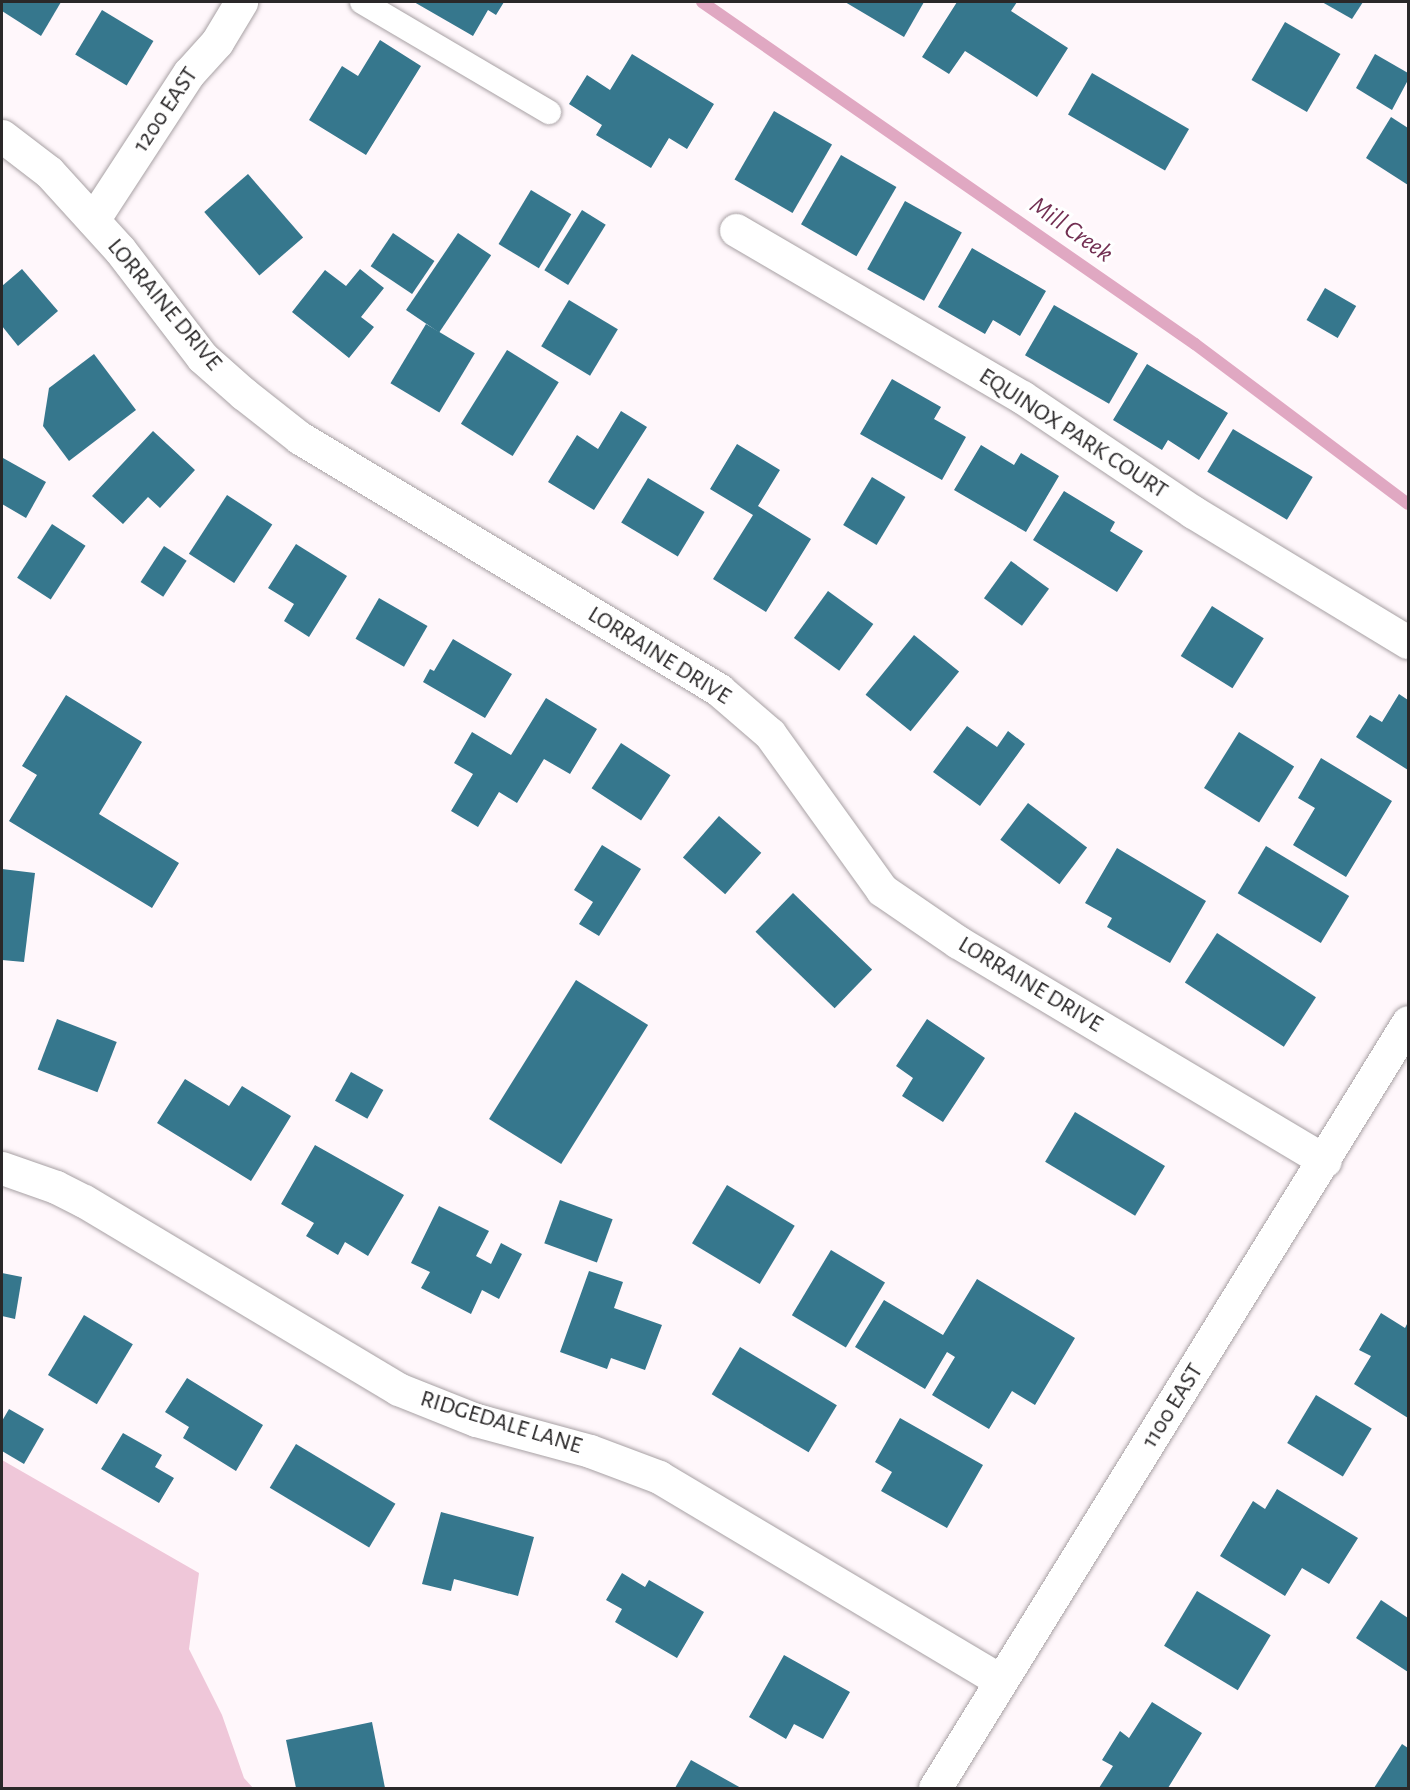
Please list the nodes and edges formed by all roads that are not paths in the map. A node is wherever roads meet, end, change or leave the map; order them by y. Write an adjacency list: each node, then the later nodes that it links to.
1 (241, 2): 5 (street, 1200 EAST)
2 (362, 2): 3 (lane)
3 (549, 112)
4 (2, 136): 5 (street, LORRAINE DRIVE)
5 (93, 220): 9 (street, LORRAINE DRIVE)
6 (736, 230): 7 (street, EQUINOX PARK COURT)
7 (1408, 642)
8 (1408, 1022): 9 (street, 1100 EAST)
9 (1325, 1161): 11 (street, 1100 EAST)
10 (2, 1168): 11 (street, RIDGEDALE LANE)
11 (1000, 1680): 12 (street, 1100 EAST)
12 (935, 1788)

